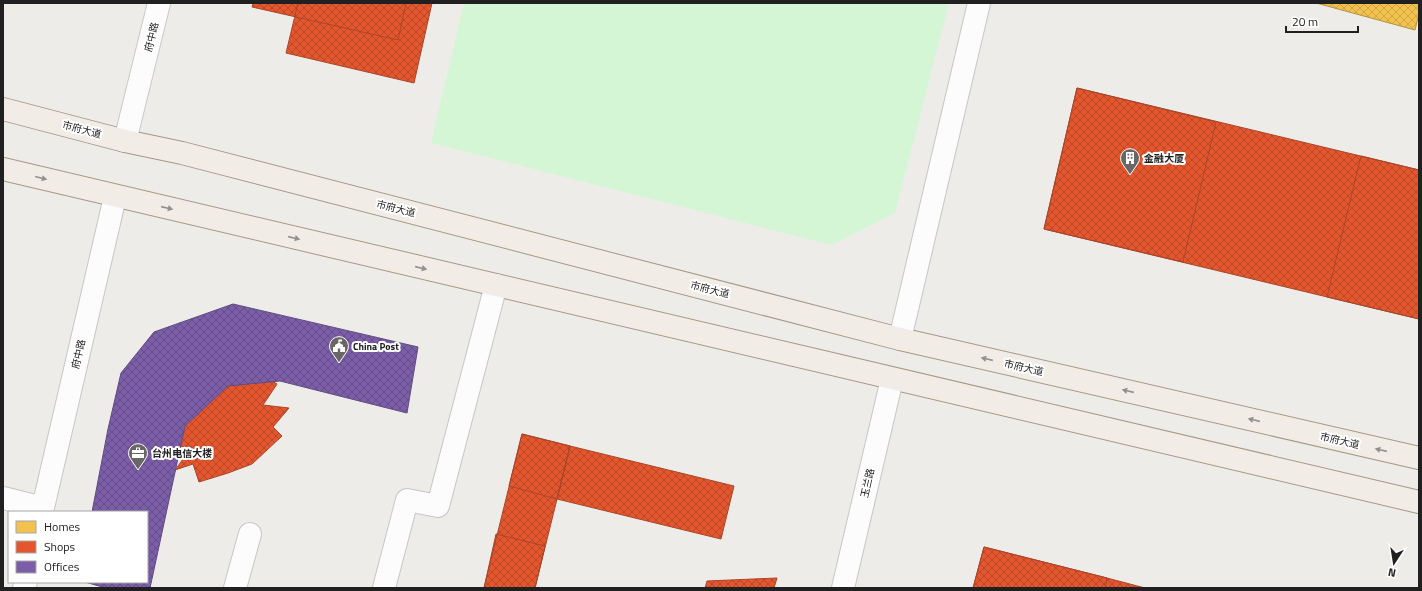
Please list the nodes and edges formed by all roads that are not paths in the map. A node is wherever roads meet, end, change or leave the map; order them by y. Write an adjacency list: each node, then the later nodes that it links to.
1 (159, 3): 4 (street, 府中路)
2 (979, 3): 8 (street)
3 (3, 109): 4 (main road, 市府大道)
4 (125, 141): 8 (main road, 市府大道)
5 (3, 169): 6 (main road, one-way to 6)
6 (115, 197): 7 (main road, one-way to 7); 13 (street, 府中路)
7 (496, 285): 9 (main road); 16 (street)
8 (900, 339): 10 (main road, 市府大道, one-way to 8)
9 (892, 378): 12 (main road); 17 (street, 玉兰路)
10 (1419, 458)
11 (3, 498): 13 (street)
12 (1419, 502)
13 (43, 510)
14 (250, 534): 15 (street)
15 (235, 588)
16 (384, 588)
17 (843, 588)

